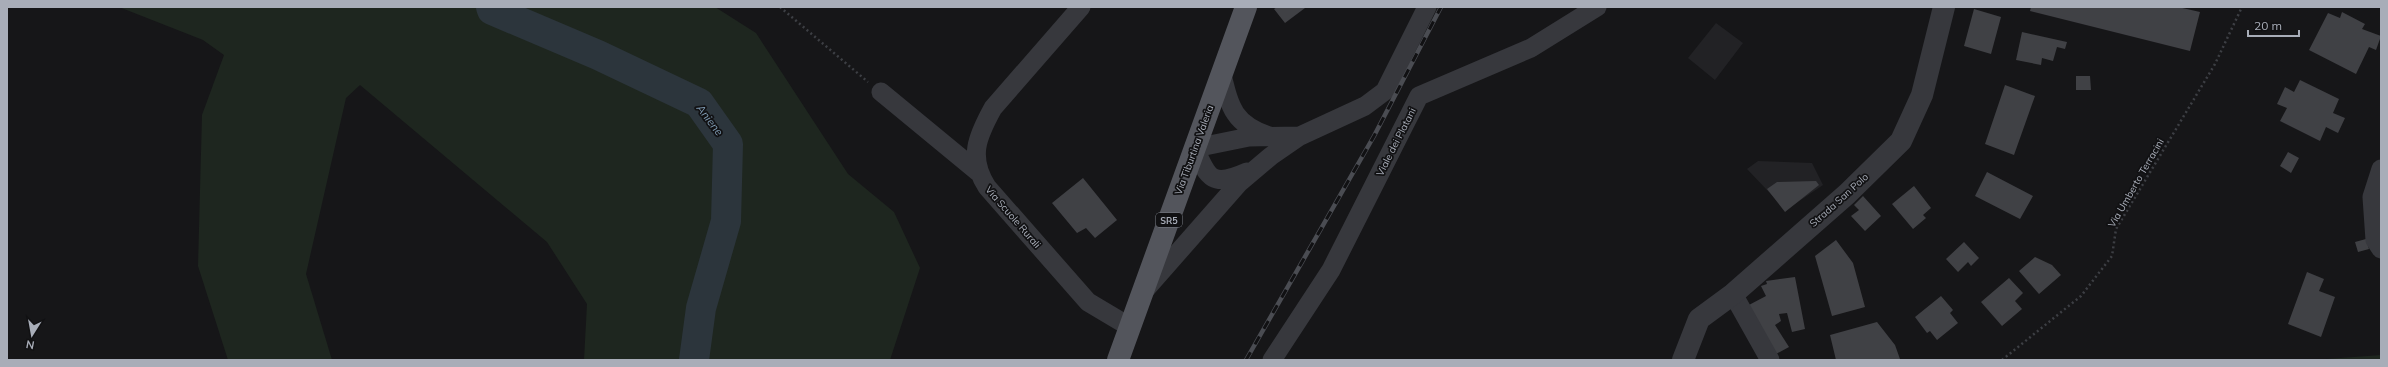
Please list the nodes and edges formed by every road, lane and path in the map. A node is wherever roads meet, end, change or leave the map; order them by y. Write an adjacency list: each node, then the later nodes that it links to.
1 (780, 7): 9 (path)
2 (1081, 7): 15 (street, Via Scuole Rurali)
3 (1246, 7): 8 (main road, Via Tiburtina Valeria / SR5)
4 (1428, 7): 10 (street)
5 (1597, 7): 21 (street, Viale dei Platani)
6 (1944, 7): 18 (street, Strada San Polo)
7 (2242, 7): 24 (path, Via Umberto Terracini)
8 (1222, 75): 11 (street); 12 (main road, Via Tiburtina Valeria / SR5)
9 (881, 92): 15 (street)
10 (1300, 136): 11 (street); 13 (street)
11 (1272, 137): 12 (street)
12 (1195, 148): 13 (street); 17 (main road, Via Tiburtina Valeria / SR5)
13 (1258, 167): 17 (street)
14 (2381, 169): 16 (street)
15 (978, 172): 19 (street, Via Scuole Rurali)
16 (2381, 249)
17 (1143, 293): 19 (main road, Via Tiburtina Valeria / SR5)
18 (1733, 294): 22 (street, Strada San Polo); 23 (street)
19 (1130, 327): 20 (main road, Via Tiburtina Valeria / SR5)
20 (1118, 360)
21 (1272, 360)
22 (1683, 360)
23 (1770, 360)
24 (2002, 360)

